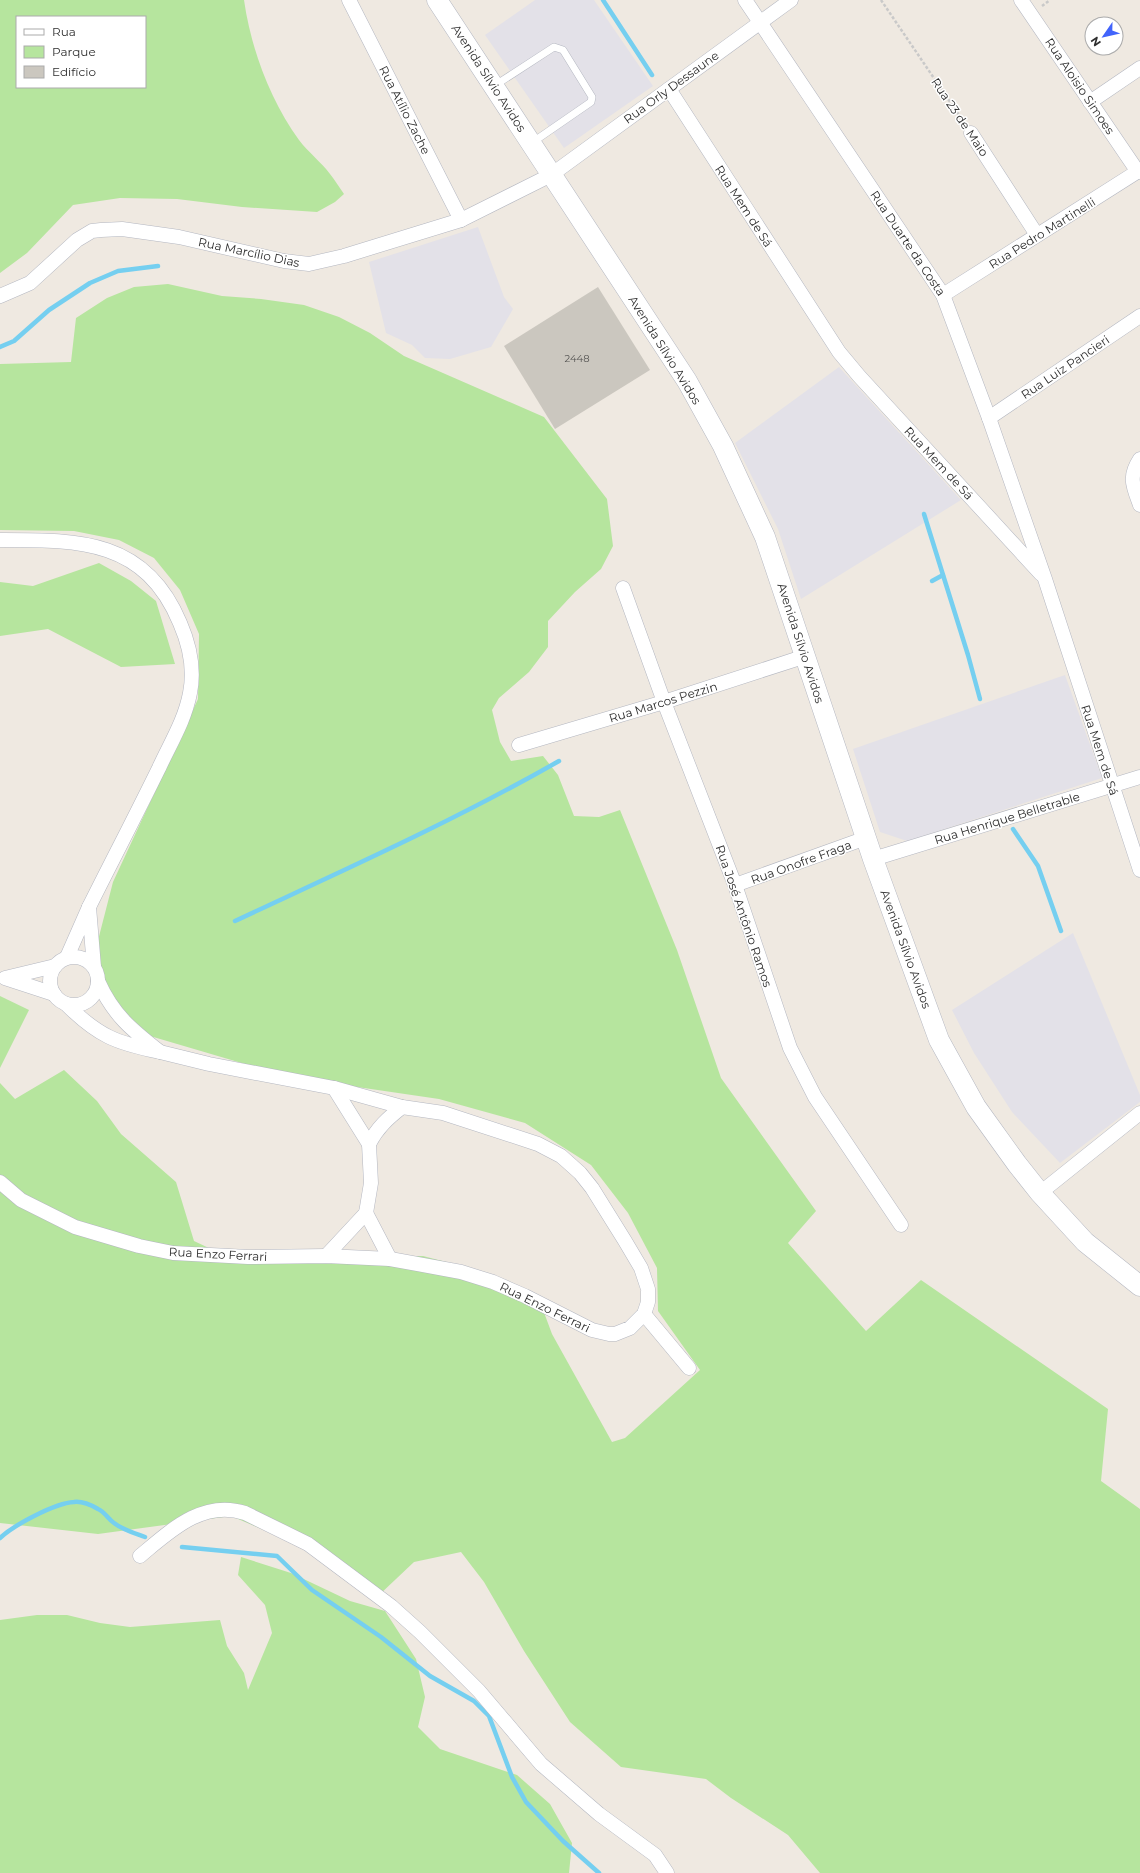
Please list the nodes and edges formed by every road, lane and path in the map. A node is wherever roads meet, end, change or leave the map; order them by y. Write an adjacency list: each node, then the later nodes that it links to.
1 (349, 0): 16 (street, Rua Atílio Zache)
2 (437, 0): 9 (main road, Avenida Sílvio Avidos)
3 (745, 0): 7 (street, Rua Duarte da Costa)
4 (792, 0): 7 (street, Rua Orly Dessaune)
5 (881, 0): 12 (path, Rua 23 de Maio)
6 (1021, 0): 11 (street, Rua Aloisio Simoes)
7 (760, 22): 10 (street, Rua Orly Dessaune); 18 (street, Rua Duarte da Costa)
8 (1140, 68): 11 (street)
9 (494, 86): 13 (main road, Avenida Sílvio Avidos); 13 (lane)
10 (669, 89): 15 (street, Rua Orly Dessaune); 25 (street, Rua Mem de Sá)
11 (1090, 102): 14 (street, Rua Aloisio Simoes)
12 (971, 133): 17 (street, Rua 23 de Maio)
13 (531, 143): 15 (main road, Avenida Sílvio Avidos)
14 (1139, 171): 17 (street, Rua Pedro Martinelli)
15 (551, 175): 16 (street, Rua Marcílio Dias); 27 (main road, Avenida Sílvio Avidos)
16 (461, 220): 19 (street, Rua Marcílio Dias)
17 (1037, 235): 18 (street, Rua Pedro Martinelli)
18 (943, 295): 21 (street, Rua Duarte da Costa)
19 (0, 296)
20 (1140, 316): 21 (street, Rua Luiz Pancieri)
21 (989, 418): 25 (street, Rua Duarte da Costa)
22 (1140, 459): 23 (street)
23 (1140, 505)
24 (0, 540): 36 (street)
25 (1045, 579): 31 (street, Rua Mem de Sá)
26 (623, 588): 28 (street, Rua José Antônio Ramos)
27 (806, 656): 28 (street, Rua Marcos Pezzin); 32 (main road, Avenida Sílvio Avidos)
28 (664, 702): 29 (street, Rua Marcos Pezzin); 35 (street, Rua José Antônio Ramos)
29 (519, 745)
30 (1140, 777): 31 (street, Rua Henrique Belletrable)
31 (1112, 786): 33 (street, Rua Henrique Belletrable); 34 (street, Rua Mem de Sá)
32 (866, 838): 33 (main road, Avenida Sílvio Avidos); 35 (street, Rua Onofre Fraga)
33 (873, 859): 50 (main road, Avenida Sílvio Avidos)
34 (1140, 870)
35 (735, 885): 52 (street, Rua José Antônio Ramos)
36 (89, 907): 37 (street); 39 (street)
37 (67, 957): 38 (street); 39 (street)
38 (55, 966): 40 (street); 42 (street)
39 (94, 967): 41 (street)
40 (2, 978): 42 (street)
41 (98, 981): 43 (street); 44 (street)
42 (54, 994): 43 (street)
43 (66, 1004): 44 (street)
44 (160, 1052): 45 (street)
45 (334, 1088): 46 (street); 48 (street)
46 (402, 1107): 48 (street); 56 (street)
47 (1140, 1113): 50 (street)
48 (368, 1144): 51 (street)
49 (0, 1182): 53 (street, Rua Enzo Ferrari)
50 (1040, 1193): 55 (main road, Avenida Sílvio Avidos)
51 (366, 1213): 53 (street); 54 (street)
52 (901, 1225)
53 (326, 1256): 54 (street, Rua Enzo Ferrari)
54 (390, 1259): 56 (street, Rua Enzo Ferrari)
55 (1140, 1286)
56 (644, 1314): 57 (street)
57 (689, 1368)
58 (140, 1556): 59 (street)
59 (667, 1873)

